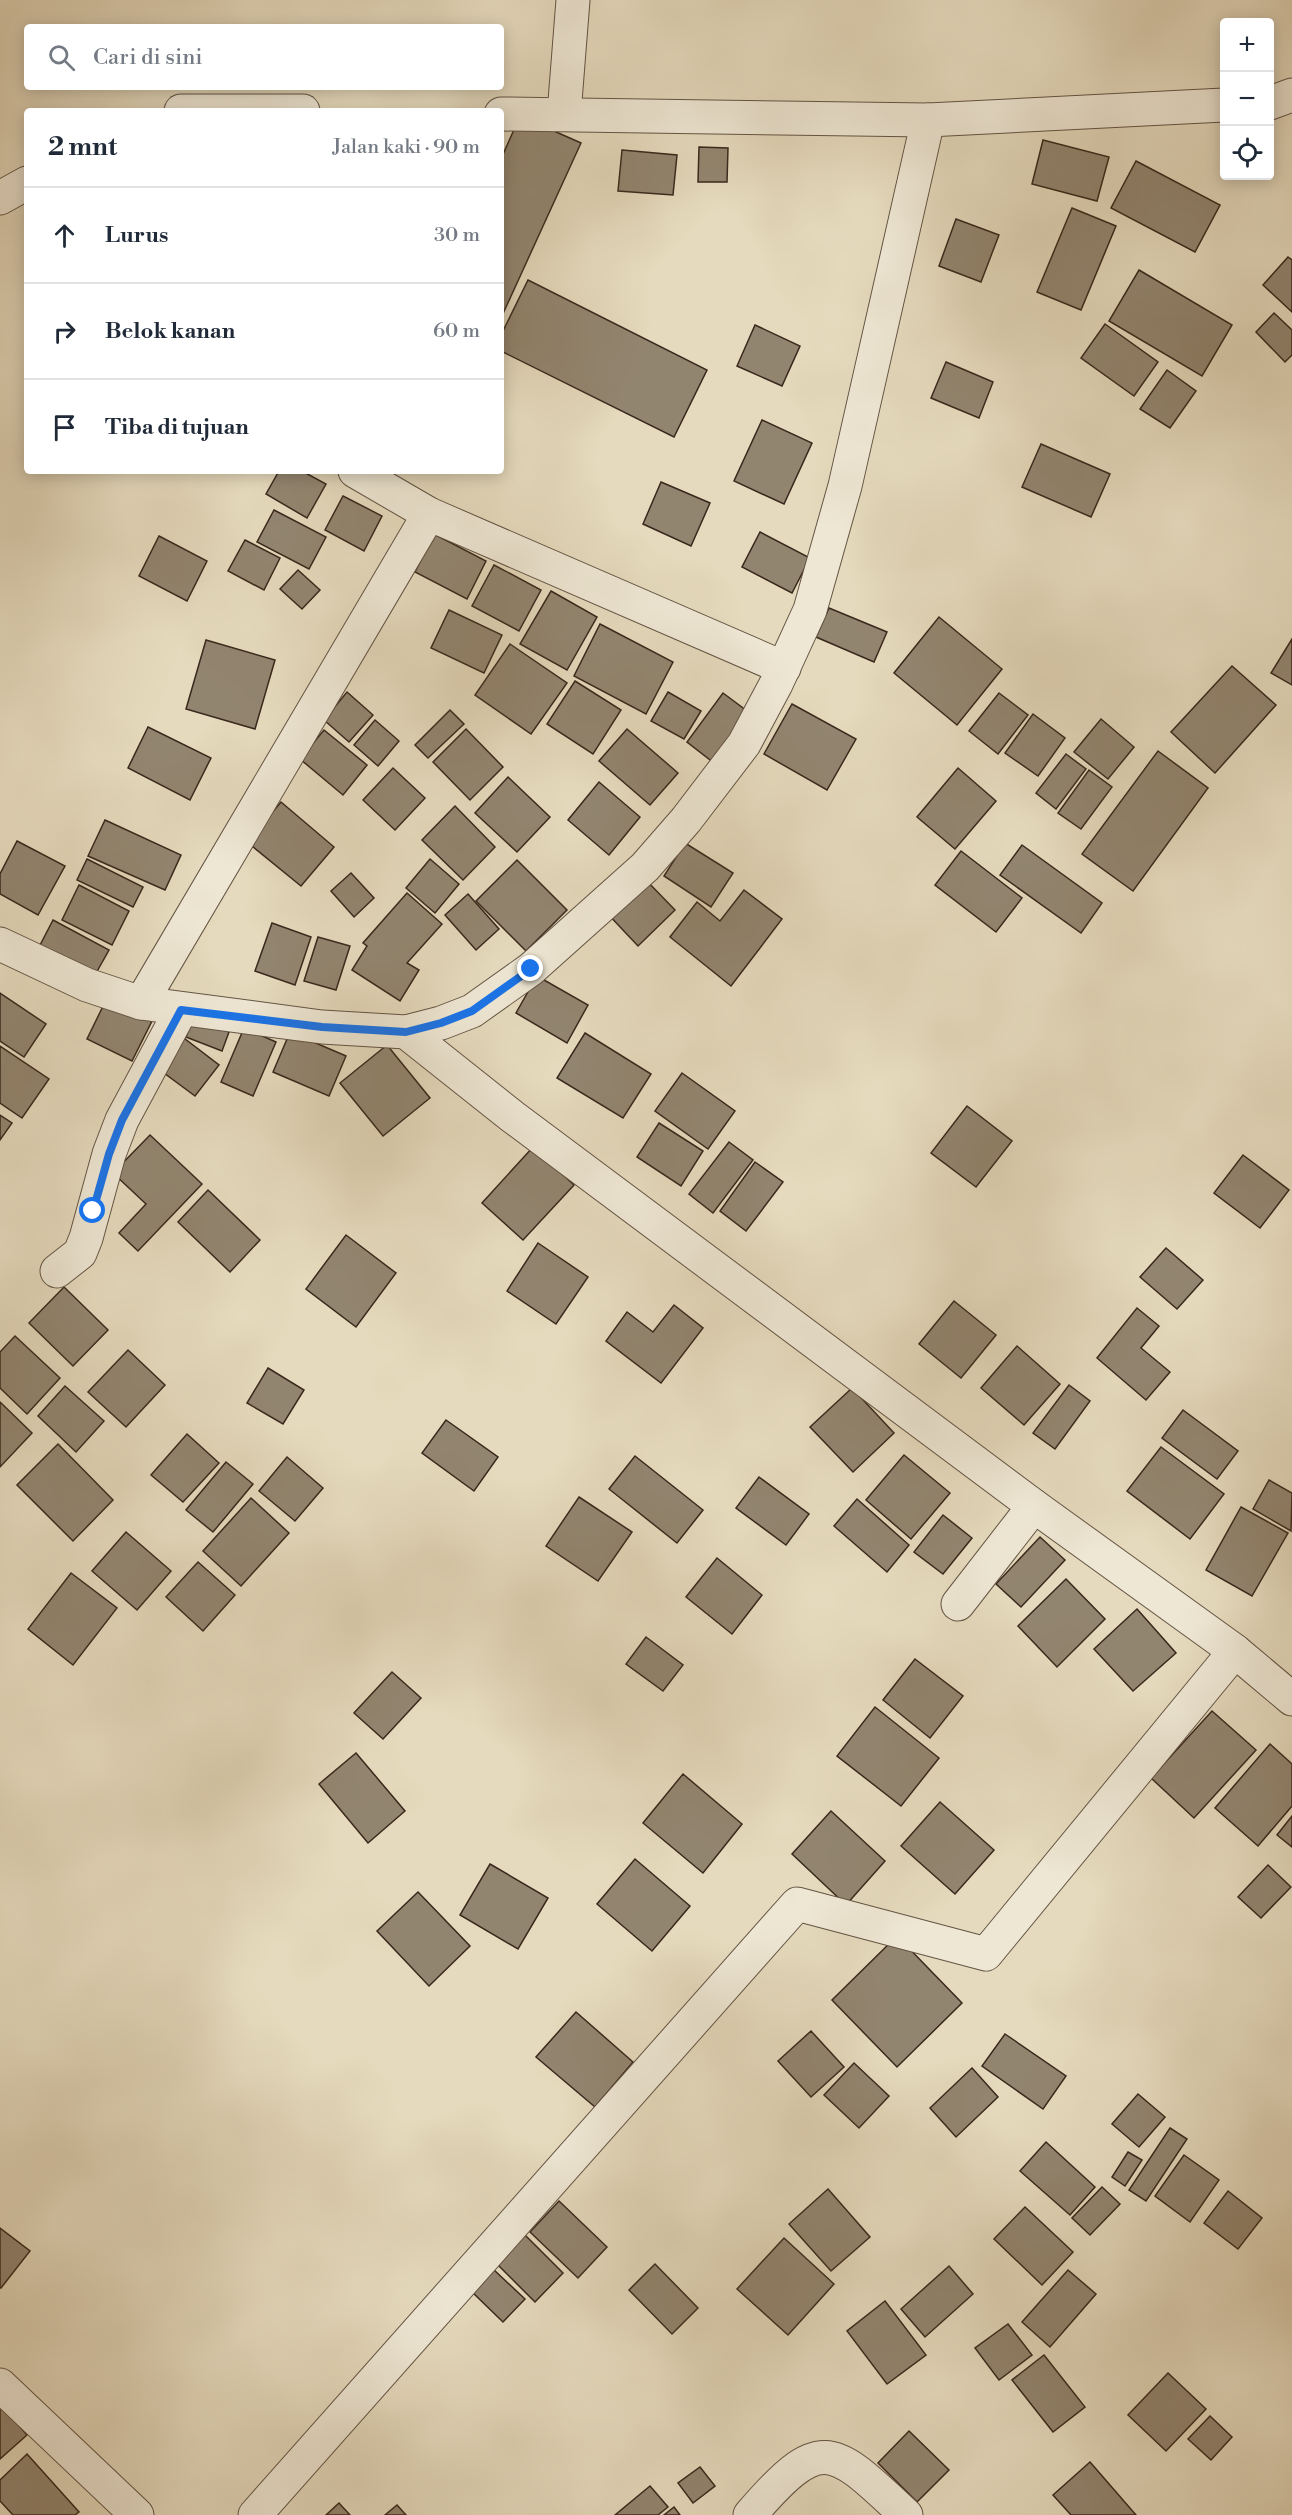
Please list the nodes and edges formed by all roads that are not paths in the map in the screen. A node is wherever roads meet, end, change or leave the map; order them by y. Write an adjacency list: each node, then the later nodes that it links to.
1 (573, 0): 6 (street)
2 (1292, 95): 3 (street)
3 (1274, 101)
4 (1220, 105): 7 (street)
5 (504, 114): 6 (street)
6 (564, 114): 7 (street)
7 (928, 120): 12 (street)
8 (24, 185): 9 (street)
9 (0, 198)
10 (360, 474): 11 (street)
11 (429, 514): 12 (street); 14 (street)
12 (784, 668): 16 (street)
13 (0, 944): 14 (street)
14 (141, 1003): 15 (street)
15 (181, 1010): 16 (street); 17 (street)
16 (406, 1032): 18 (street)
17 (57, 1271)
18 (1034, 1506): 19 (street); 20 (street)
19 (958, 1604)
20 (1235, 1651): 21 (street); 24 (street)
21 (1292, 1699)
22 (0, 2385): 23 (street)
23 (137, 2515)
24 (255, 2515)
25 (750, 2515): 26 (street)
26 (906, 2515)

